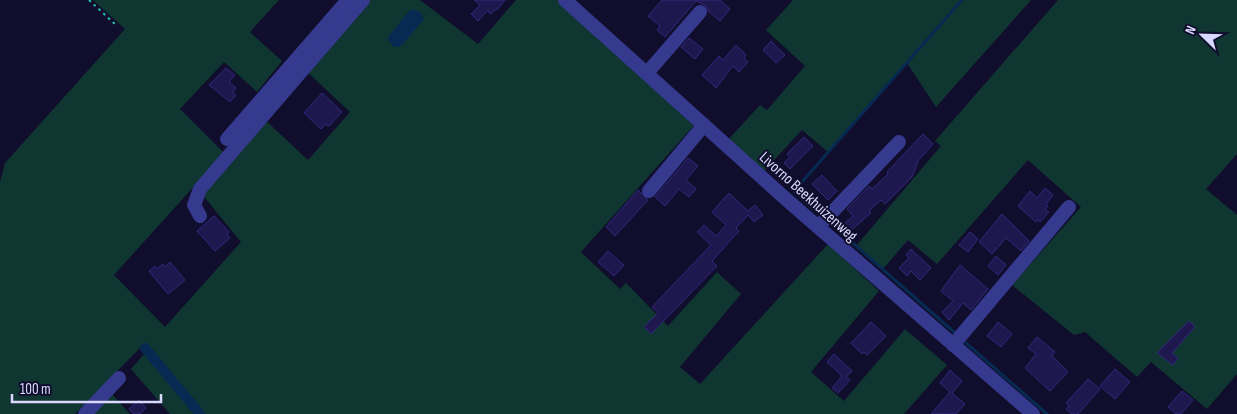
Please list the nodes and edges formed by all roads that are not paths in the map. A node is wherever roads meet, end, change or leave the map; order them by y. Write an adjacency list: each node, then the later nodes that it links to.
1 (348, 0): 7 (street)
2 (363, 0): 11 (street)
3 (565, 0): 5 (street, Livorno Beekhuizenweg)
4 (700, 12): 5 (street)
5 (647, 73): 6 (street, Livorno Beekhuizenweg)
6 (704, 125): 9 (street); 12 (street, Livorno Beekhuizenweg)
7 (227, 139)
8 (899, 142): 12 (street)
9 (649, 191)
10 (1069, 207): 13 (street)
11 (200, 216)
12 (818, 227): 13 (street, Livorno Beekhuizenweg)
13 (953, 345): 16 (street, Livorno Beekhuizenweg)
14 (118, 378): 15 (street)
15 (85, 414)
16 (1033, 414)

